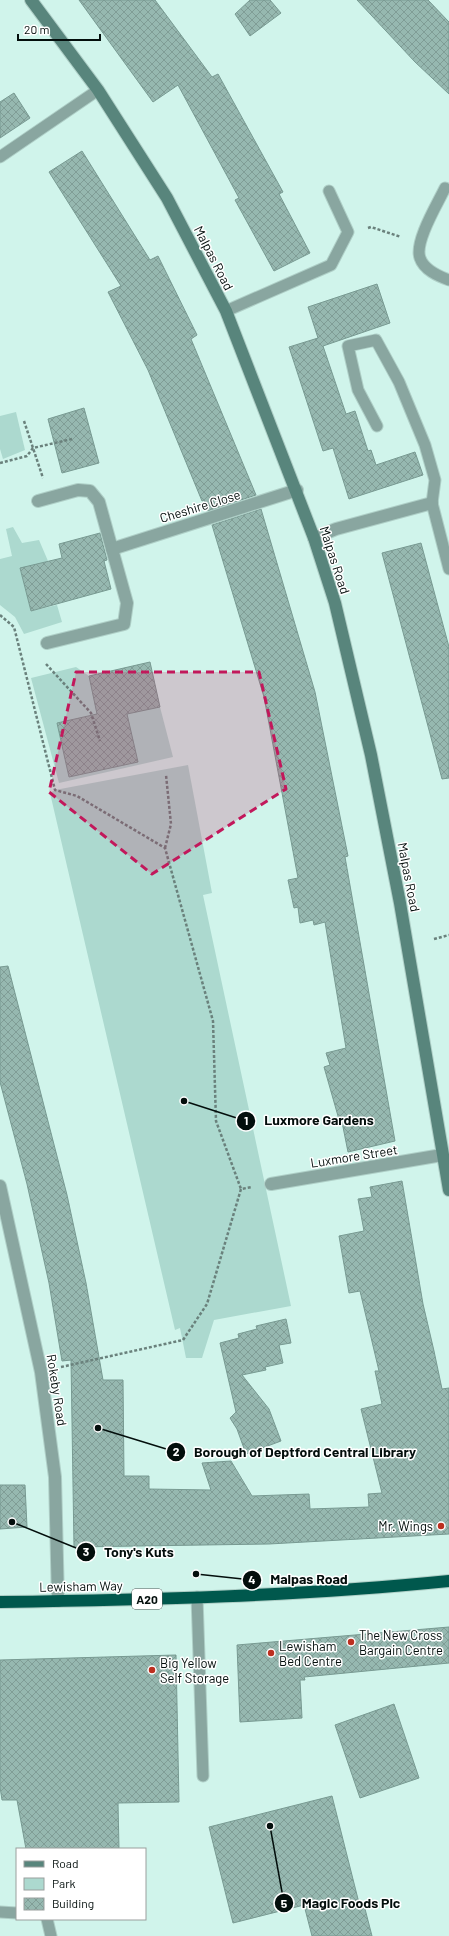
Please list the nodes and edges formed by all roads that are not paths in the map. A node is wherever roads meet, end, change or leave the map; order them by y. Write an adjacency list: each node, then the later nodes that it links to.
1 (31, 0): 2 (main road, Malpas Road)
2 (98, 90): 3 (lane); 7 (main road, Malpas Road)
3 (0, 157)
4 (445, 188): 6 (lane)
5 (329, 191): 7 (lane)
6 (449, 280)
7 (226, 312): 9 (main road, Malpas Road)
8 (377, 426): 11 (lane)
9 (297, 490): 12 (main road, Malpas Road); 13 (street, Cheshire Close)
10 (38, 501): 13 (street)
11 (432, 503): 12 (street); 14 (lane)
12 (314, 538): 16 (main road, Malpas Road)
13 (112, 549): 15 (street)
14 (449, 569)
15 (47, 643)
16 (442, 1155): 17 (street, Luxmore Street); 19 (main road, Malpas Road)
17 (271, 1184)
18 (0, 1186): 22 (street, Rokeby Road)
19 (449, 1190)
20 (449, 1581): 21 (highway, Lewisham Way / A20)
21 (197, 1598): 22 (highway, Lewisham Way / A20); 24 (lane)
22 (58, 1601): 23 (highway, Lewisham Way / A20)
23 (0, 1602)
24 (203, 1776)
25 (0, 1912): 26 (lane)
26 (16, 1913)
27 (47, 1920): 28 (lane)
28 (51, 1936)

